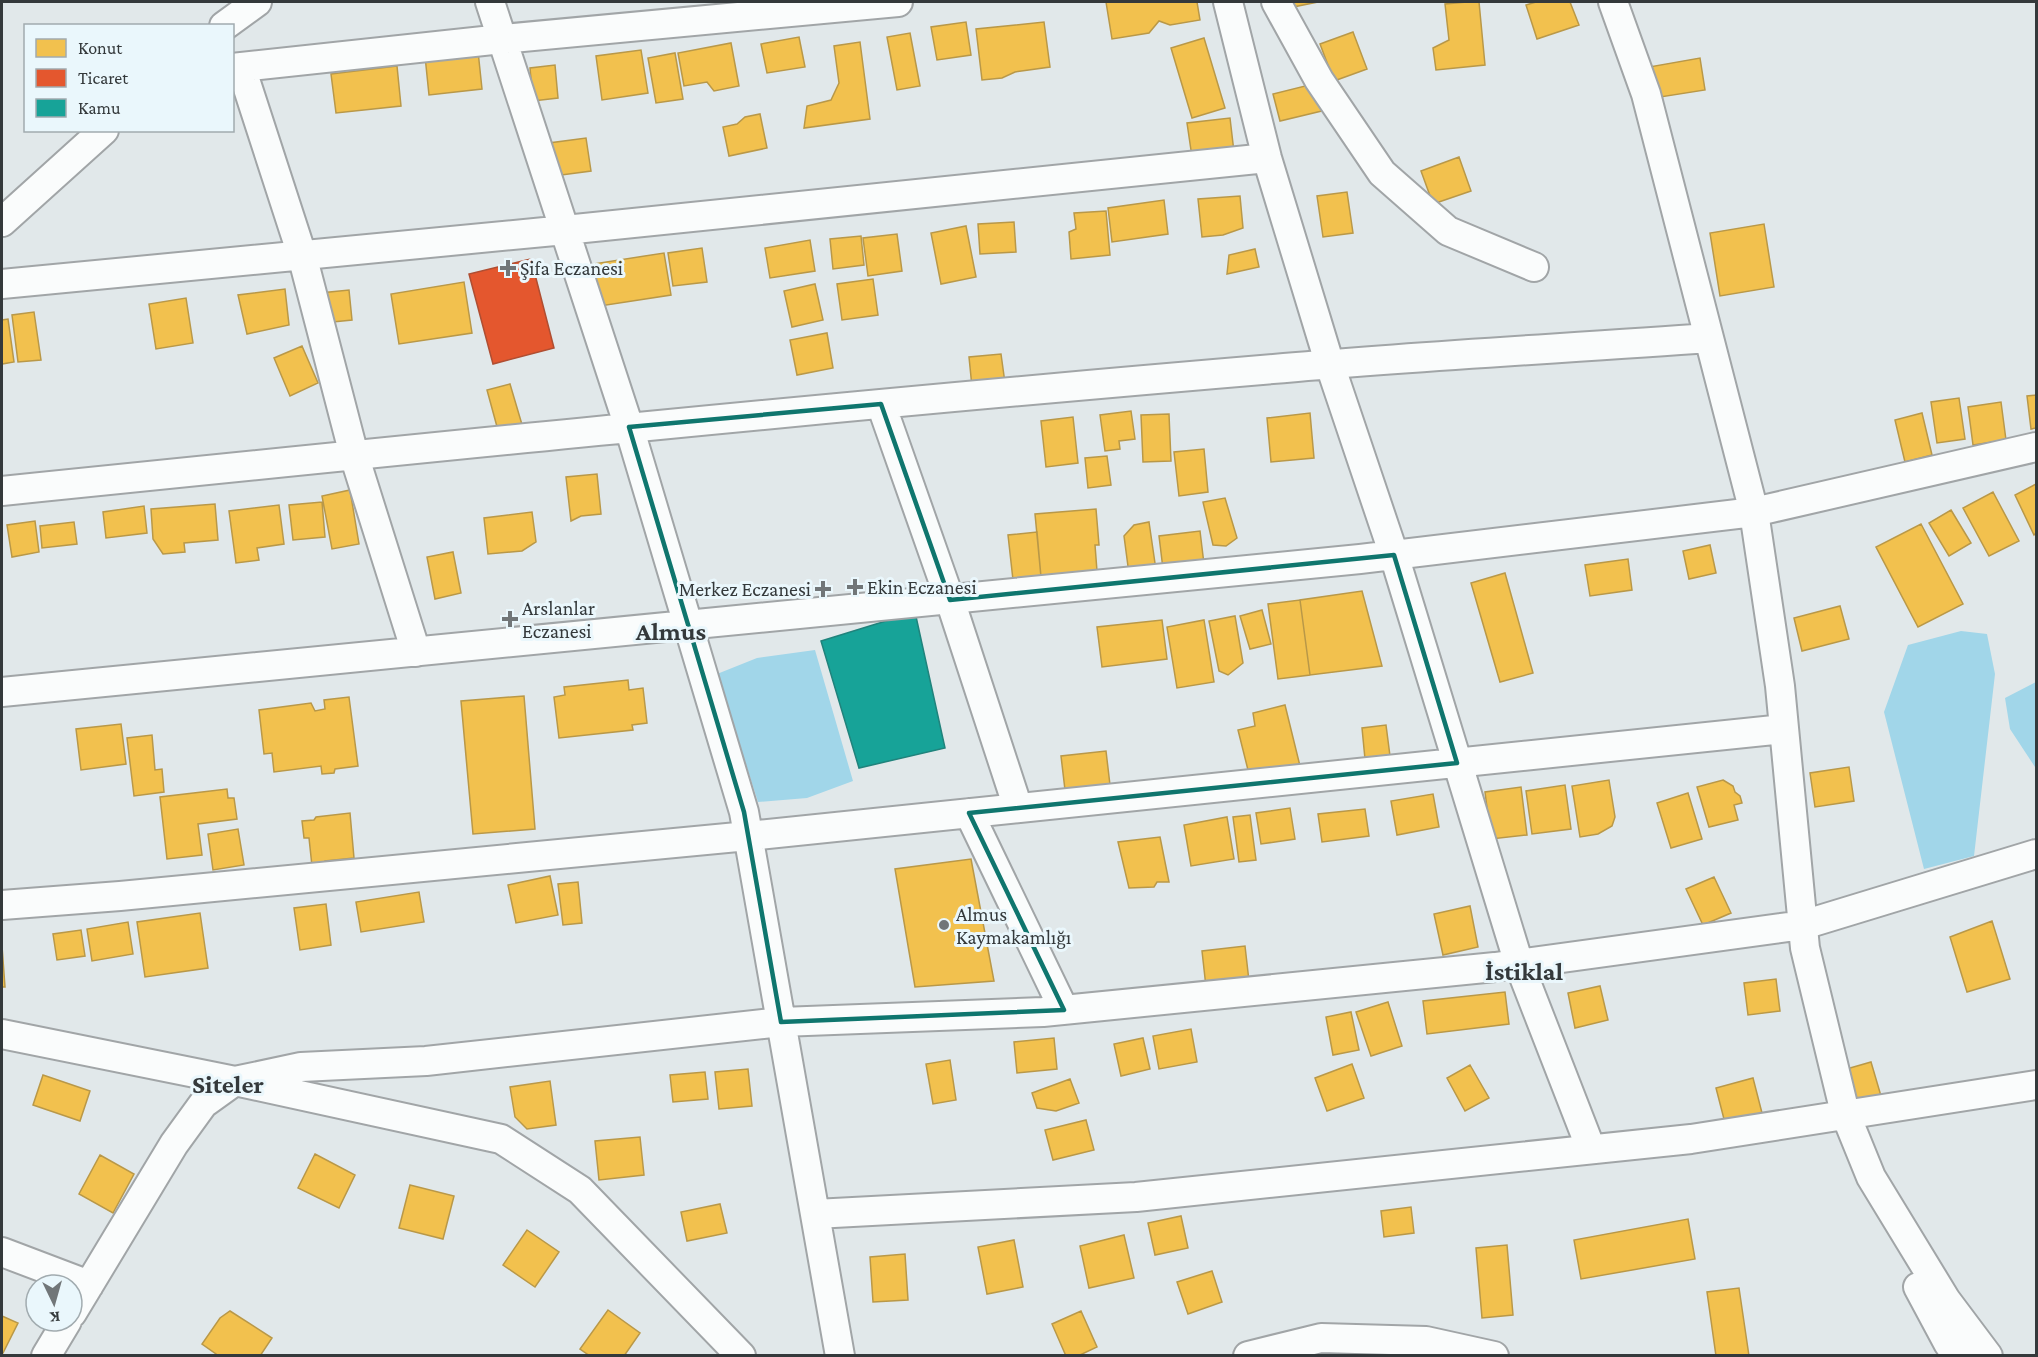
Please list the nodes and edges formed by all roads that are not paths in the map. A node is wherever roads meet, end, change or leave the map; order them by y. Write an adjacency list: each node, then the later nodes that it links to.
1 (257, 2): 7 (street)
2 (490, 2): 8 (street)
3 (898, 2): 8 (street)
4 (1228, 2): 11 (street)
5 (1276, 2): 15 (street)
6 (1613, 2): 17 (street)
7 (227, 24)
8 (502, 39): 9 (street); 13 (street)
9 (237, 68): 14 (street)
10 (102, 132): 12 (street)
11 (1267, 158): 13 (street); 18 (street)
12 (2, 222)
13 (565, 230): 14 (street); 20 (street)
14 (302, 255): 16 (street); 22 (street)
15 (1534, 267)
16 (2, 284)
17 (1709, 338): 18 (street); 24 (street)
18 (1330, 365): 19 (street); 25 (street)
19 (881, 404): 20 (street); 26 (street)
20 (629, 427): 22 (street); 27 (street)
21 (2037, 447): 24 (street)
22 (354, 455): 23 (street); 28 (street)
23 (2, 491)
24 (1754, 512): 25 (street); 30 (street)
25 (1394, 555): 26 (street); 31 (street)
26 (950, 600): 27 (street); 32 (street)
27 (688, 626): 28 (street); 34 (street)
28 (416, 652): 29 (street)
29 (2, 693)
30 (1784, 729): 31 (street); 37 (street)
31 (1457, 763): 32 (street); 38 (street)
32 (1018, 808): 33 (street)
33 (969, 813): 34 (street); 39 (street)
34 (748, 836): 36 (street); 40 (street)
35 (2037, 854): 37 (street)
36 (2, 904)
37 (1803, 925): 38 (street); 44 (street)
38 (1519, 964): 39 (street); 45 (street)
39 (1064, 1010): 40 (street)
40 (781, 1022): 42 (street); 46 (street)
41 (2, 1034): 42 (street)
42 (236, 1081): 48 (street); 53 (street)
43 (2037, 1085): 44 (street)
44 (1837, 1115): 45 (street); 57 (street); 58 (street)
45 (1591, 1149): 46 (street)
46 (815, 1214): 54 (street)
47 (2, 1252): 48 (street)
48 (89, 1285): 49 (street)
49 (84, 1293)
50 (60, 1333): 52 (street)
51 (1323, 1347): 55 (street); 56 (street)
52 (46, 1356)
53 (741, 1356)
54 (840, 1356)
55 (1248, 1356)
56 (1494, 1356)
57 (1957, 1356)
58 (1988, 1356)

